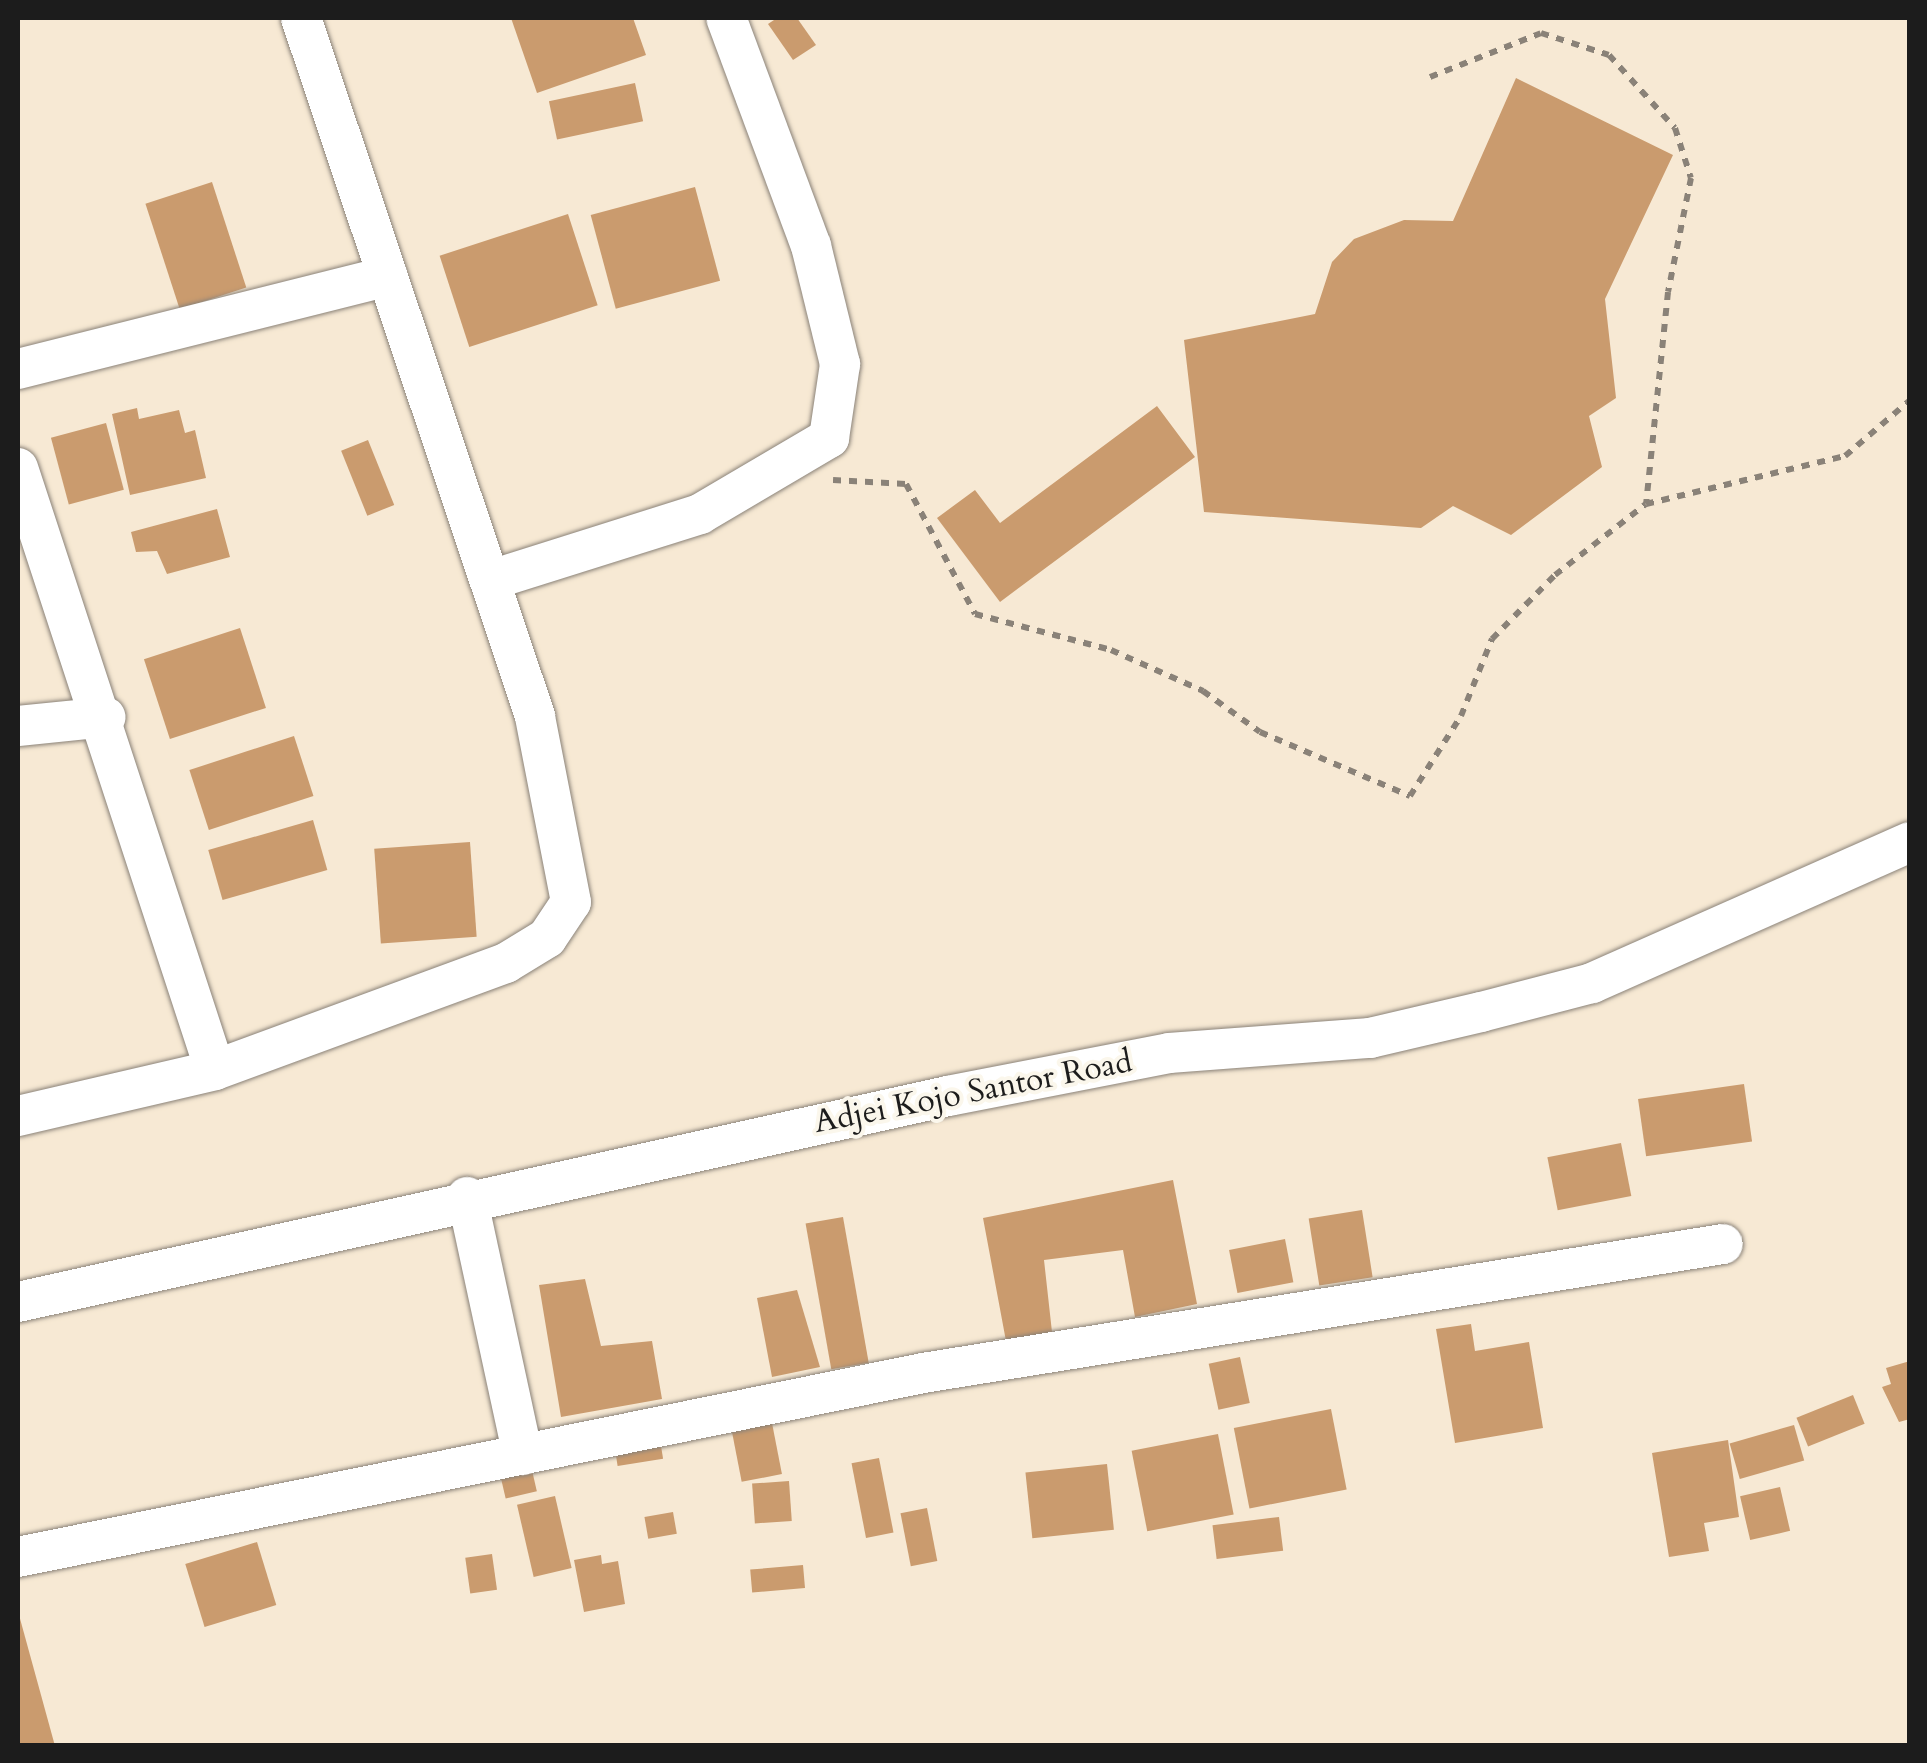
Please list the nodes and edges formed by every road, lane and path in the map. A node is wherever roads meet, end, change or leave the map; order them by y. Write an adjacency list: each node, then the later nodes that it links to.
1 (301, 18): 4 (street)
2 (726, 18): 7 (street)
3 (1430, 76): 9 (path)
4 (386, 276): 5 (street); 10 (street)
5 (18, 369)
6 (1910, 400): 9 (path)
7 (784, 464): 9 (path); 10 (street)
8 (18, 468): 11 (street)
9 (1646, 504)
10 (491, 580): 14 (street)
11 (106, 718): 12 (street); 14 (street)
12 (18, 726)
13 (1910, 842): 16 (street, Adjei Kojo Santor Road)
14 (215, 1070): 15 (street)
15 (18, 1116)
16 (468, 1197): 18 (street, Adjei Kojo Santor Road); 19 (street)
17 (1723, 1244): 19 (street)
18 (18, 1302)
19 (524, 1455): 20 (street)
20 (18, 1557)

